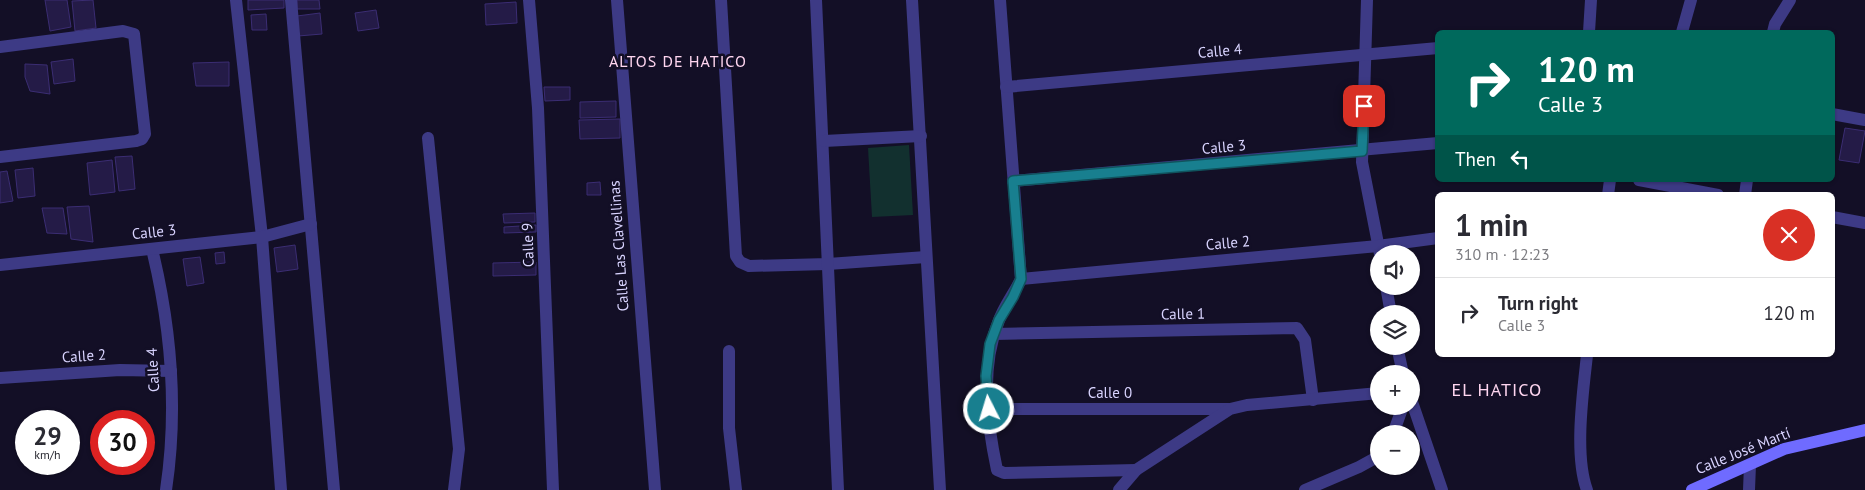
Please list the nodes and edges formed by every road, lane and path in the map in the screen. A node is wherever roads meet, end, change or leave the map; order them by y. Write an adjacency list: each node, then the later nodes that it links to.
1 (236, 0): 34 (street)
2 (291, 0): 33 (street)
3 (529, 0): 62 (street, Calle 9)
4 (617, 0): 63 (street, Calle Las Clavellinas)
5 (722, 0): 41 (street)
6 (816, 0): 24 (street)
7 (912, 0): 22 (street)
8 (1000, 0): 19 (street)
9 (1367, 0): 18 (street)
10 (1591, 0): 13 (street)
11 (1690, 0): 14 (street)
12 (1790, 0): 15 (street)
13 (1589, 30)
14 (1682, 30)
15 (1774, 30)
16 (0, 47): 27 (street)
17 (1435, 48): 18 (street, Calle 4)
18 (1366, 55): 19 (street, Calle 4); 26 (street)
19 (1006, 87): 28 (street)
20 (1835, 115): 21 (street)
21 (1865, 120)
22 (920, 136): 24 (street); 40 (street)
23 (428, 138): 61 (street)
24 (824, 141): 41 (street)
25 (1435, 143): 26 (street, Calle 3)
26 (1362, 151): 28 (street, Calle 3); 36 (street)
27 (0, 157)
28 (1013, 181): 43 (street)
29 (1650, 182): 30 (street)
30 (1702, 192)
31 (1835, 218): 32 (street)
32 (1865, 223)
33 (311, 224): 34 (street, Calle 3); 60 (street)
34 (262, 237): 38 (street, Calle 3); 59 (street)
35 (1435, 239): 37 (street, Calle 2)
36 (1378, 245)
37 (1404, 245)
38 (152, 249): 42 (street, Calle 3); 47 (street, Calle 4)
39 (1370, 251): 43 (street, Calle 2)
40 (926, 257): 41 (street); 66 (street)
41 (828, 264): 65 (street)
42 (0, 265)
43 (1021, 279): 44 (street)
44 (994, 334): 50 (street, Calle 1); 51 (street)
45 (729, 351): 64 (street)
46 (1587, 357): 70 (street)
47 (171, 371): 48 (street, Calle 2); 58 (street, Calle 4)
48 (0, 378)
49 (1370, 394): 50 (street)
50 (1314, 400): 52 (street)
51 (989, 409): 52 (street, Calle 0); 57 (street)
52 (1230, 409): 57 (street)
53 (1416, 415): 69 (street)
54 (1865, 430): 56 (main road, Calle José Martí)
55 (1370, 461): 68 (street)
56 (1750, 464): 71 (main road, Calle José Martí); 72 (street)
57 (1136, 470): 67 (street)
58 (166, 490)
59 (281, 490)
60 (334, 490)
61 (454, 490)
62 (553, 490)
63 (655, 490)
64 (736, 490)
65 (838, 490)
66 (940, 490)
67 (1119, 490)
68 (1305, 490)
69 (1442, 490)
70 (1587, 490)
71 (1692, 490)
72 (1749, 490)

